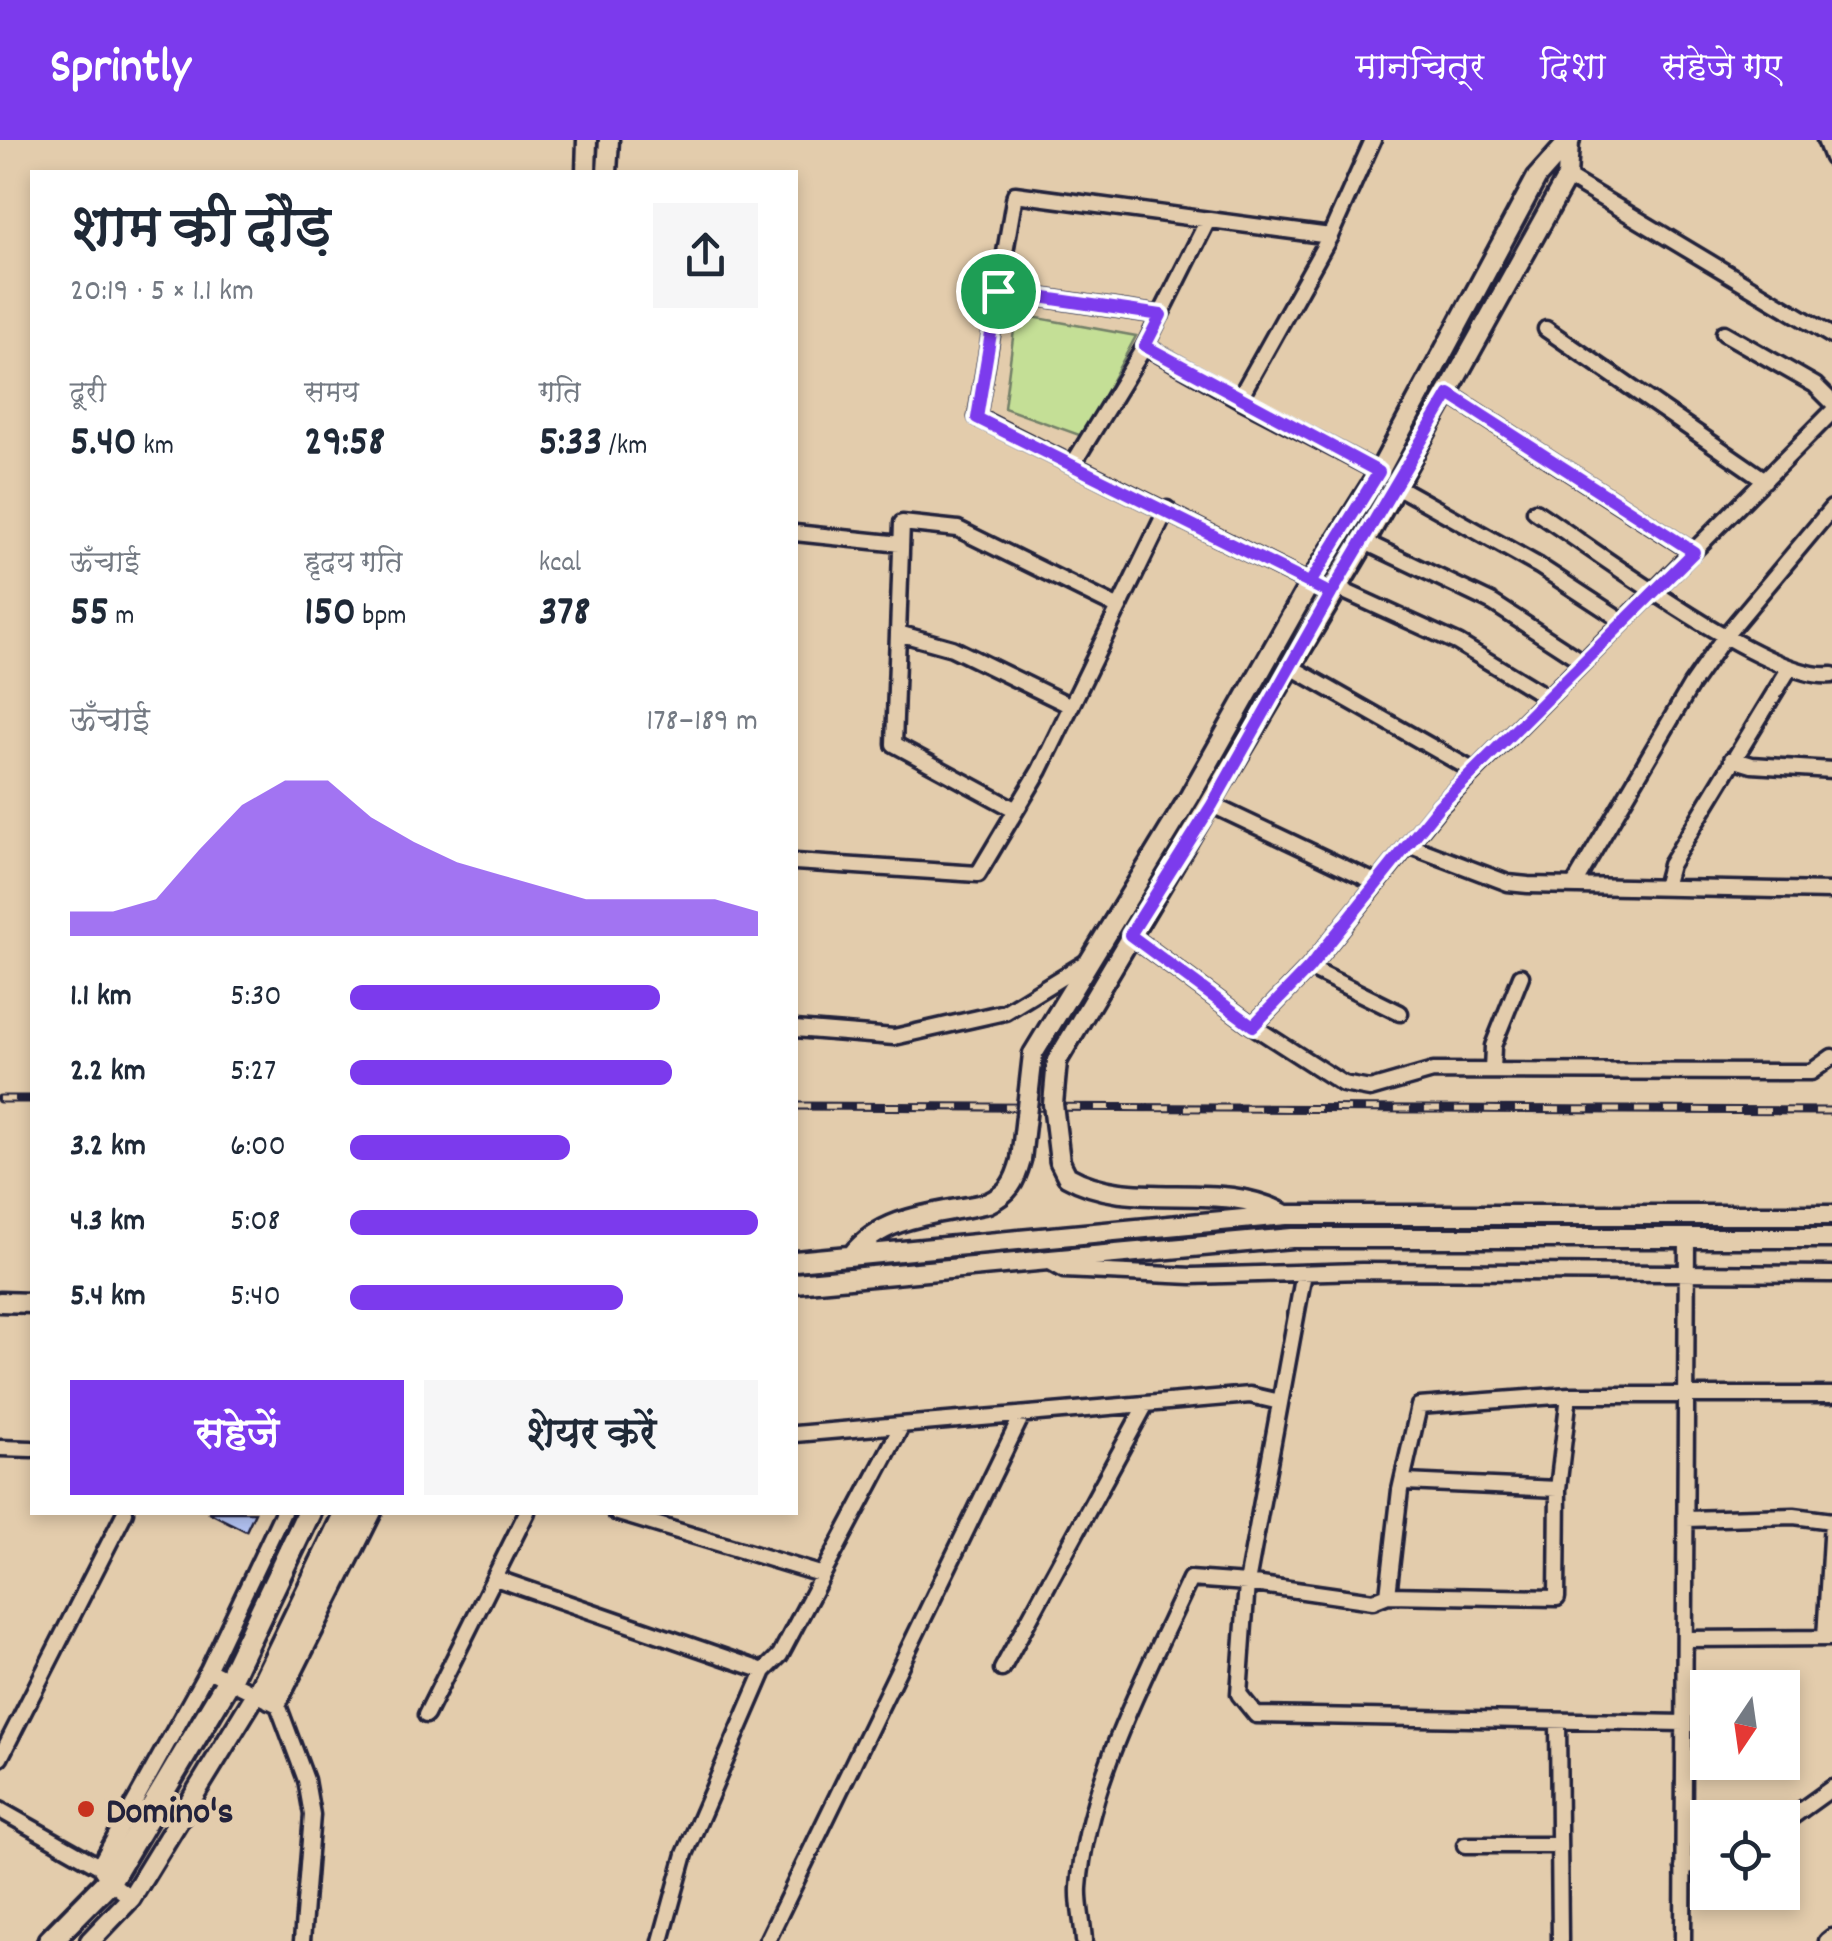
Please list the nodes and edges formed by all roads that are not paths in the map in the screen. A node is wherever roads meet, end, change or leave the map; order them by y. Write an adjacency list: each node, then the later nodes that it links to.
1 (587, 140): 7 (street)
2 (609, 140): 8 (street)
3 (1373, 140): 11 (street)
4 (1566, 140): 9 (street); 23 (street)
5 (1825, 140): 6 (street)
6 (1832, 158)
7 (586, 170)
8 (607, 170)
9 (1568, 176): 16 (street); 18 (street)
10 (1208, 220): 11 (street); 12 (street); 13 (street)
11 (1330, 236): 19 (street)
12 (998, 291): 13 (street); 22 (street)
13 (1161, 315): 17 (street)
14 (1546, 329): 24 (street)
15 (1724, 333): 20 (street)
16 (1832, 336)
17 (1145, 346): 19 (street); 22 (street)
18 (1449, 394): 25 (street); 32 (street)
19 (1240, 399): 23 (street)
20 (1832, 402)
21 (1832, 412): 24 (street)
22 (1073, 464): 27 (street)
23 (1379, 472): 33 (street)
24 (1765, 480): 32 (street)
25 (1396, 486): 30 (street); 37 (street)
26 (1832, 508): 39 (street)
27 (1167, 509): 33 (street); 36 (street)
28 (1535, 511): 34 (street)
29 (798, 533): 31 (street)
30 (1364, 542): 35 (street); 40 (street)
31 (901, 544): 36 (street); 38 (street)
32 (1694, 552): 34 (street)
33 (1310, 583): 35 (street); 58 (street)
34 (1655, 590): 37 (street); 39 (street)
35 (1333, 591): 41 (street); 44 (street)
36 (1119, 608): 45 (street)
37 (1623, 621): 40 (street)
38 (898, 633): 45 (street); 50 (street)
39 (1726, 636): 42 (street); 54 (street)
40 (1582, 661): 44 (street)
41 (1291, 667): 48 (street); 49 (street)
42 (1788, 669): 43 (street); 46 (street)
43 (1832, 675)
44 (1547, 697): 48 (street)
45 (1071, 706): 50 (street)
46 (1732, 759): 47 (street); 55 (street)
47 (1832, 770)
48 (1474, 771): 51 (street)
49 (1212, 805): 53 (street); 57 (street)
50 (1016, 810): 52 (street)
51 (1408, 845): 53 (street); 54 (street)
52 (798, 862)
53 (1378, 883): 59 (street)
54 (1575, 884): 55 (street)
55 (1664, 887): 56 (street)
56 (1832, 890)
57 (1130, 935): 62 (street); 66 (street, bridge)
58 (1084, 963): 63 (street); 70 (street, bridge)
59 (1309, 968): 61 (street); 62 (street)
60 (1521, 976): 65 (street)
61 (1400, 1013)
62 (1253, 1026): 65 (street)
63 (798, 1029)
64 (1832, 1057): 65 (street)
65 (1492, 1071)
66 (1286, 1215): 67 (street); 70 (street)
67 (1832, 1215)
68 (1687, 1237): 69 (street); 71 (street); 74 (street)
69 (1832, 1238)
70 (852, 1255): 72 (street)
71 (1045, 1259): 73 (street); 76 (street)
72 (798, 1261)
73 (1304, 1272): 74 (street); 82 (street)
74 (1688, 1273): 75 (street); 80 (street)
75 (1832, 1274)
76 (798, 1283)
77 (0, 1302): 78 (street)
78 (30, 1303)
79 (1569, 1395): 80 (street); 89 (street); 90 (street)
80 (1687, 1395): 81 (street); 99 (street)
81 (1832, 1396)
82 (1280, 1402): 83 (street); 103 (street)
83 (1146, 1404): 84 (street); 107 (street)
84 (1022, 1416): 85 (street); 128 (street)
85 (902, 1427): 86 (street); 101 (street)
86 (798, 1434)
87 (0, 1448): 88 (street)
88 (30, 1449)
89 (1405, 1482): 90 (street); 104 (street)
90 (1558, 1489): 104 (street)
91 (123, 1515): 114 (street)
92 (282, 1515): 109 (street)
93 (307, 1515): 109 (main road)
94 (343, 1515): 110 (street)
95 (360, 1515): 110 (street)
96 (372, 1515): 110 (street)
97 (526, 1515): 102 (street)
98 (625, 1515): 101 (street)
99 (1686, 1519): 100 (street); 105 (street)
100 (1832, 1521): 106 (street)
101 (820, 1574): 108 (street)
102 (495, 1578): 108 (street); 111 (street)
103 (1247, 1583): 104 (street); 112 (street); 129 (street)
104 (1388, 1595)
105 (1685, 1638): 106 (street); 113 (street)
106 (1829, 1638)
107 (1002, 1669)
108 (764, 1671): 127 (street)
109 (218, 1675): 110 (street); 122 (main road)
110 (268, 1700): 123 (street); 126 (street)
111 (426, 1715)
112 (1558, 1721): 113 (street); 119 (street)
113 (1684, 1723): 121 (street)
114 (0, 1758)
115 (1832, 1788): 117 (street)
116 (0, 1810): 122 (street)
117 (1800, 1811)
118 (1465, 1844): 119 (street)
119 (1556, 1845): 130 (street)
120 (1690, 1866): 121 (street)
121 (1683, 1868): 131 (street)
122 (104, 1874): 123 (street); 124 (main road)
123 (132, 1898): 125 (street)
124 (50, 1941)
125 (90, 1941)
126 (302, 1941)
127 (662, 1941)
128 (767, 1941)
129 (1084, 1941)
130 (1560, 1941)
131 (1683, 1941)

